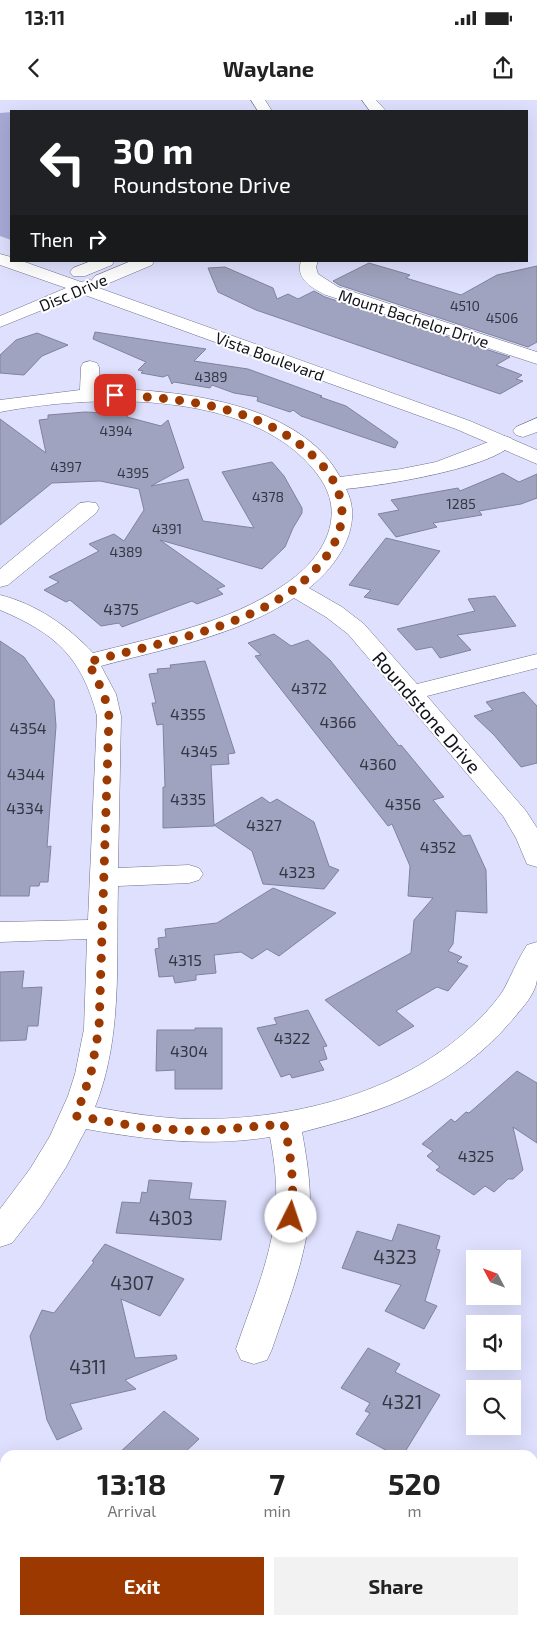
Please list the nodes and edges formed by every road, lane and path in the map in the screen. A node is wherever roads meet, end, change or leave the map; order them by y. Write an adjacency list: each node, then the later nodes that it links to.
1 (369, 100): 2 (street)
2 (378, 110)
3 (0, 259): 8 (street, Vista Boulevard)
4 (51, 262): 9 (street, Vista Boulevard)
5 (105, 262): 9 (street, Disc Drive)
6 (144, 262): 10 (street, Disc Drive)
7 (309, 262): 13 (street, Mount Bachelor Drive)
8 (60, 280): 9 (street, Vista Boulevard); 11 (street, Disc Drive)
9 (80, 280): 10 (street, Vista Boulevard); 12 (street, Disc Drive); 18 (street, Vista Boulevard)
10 (102, 280): 17 (street, Vista Boulevard)
11 (0, 305)
12 (0, 322)
13 (537, 358)
14 (90, 367): 15 (street)
15 (90, 395): 16 (street); 21 (street)
16 (0, 406)
17 (481, 414)
18 (522, 432): 19 (street); 20 (street, Vista Boulevard); 21 (street)
19 (537, 448)
20 (537, 458)
21 (336, 484): 24 (street)
22 (88, 508): 23 (street)
23 (0, 580)
24 (293, 589): 27 (street); 28 (street, Roundstone Drive)
25 (0, 602): 27 (street)
26 (537, 661): 28 (street)
27 (88, 662): 31 (street)
28 (411, 693): 29 (street, Roundstone Drive)
29 (537, 858)
30 (189, 874): 31 (street)
31 (104, 877): 32 (street)
32 (103, 929): 33 (street); 35 (street)
33 (0, 932)
34 (537, 952): 36 (street)
35 (76, 1116): 36 (street); 37 (street)
36 (284, 1124): 38 (street)
37 (0, 1233)
38 (254, 1349)

